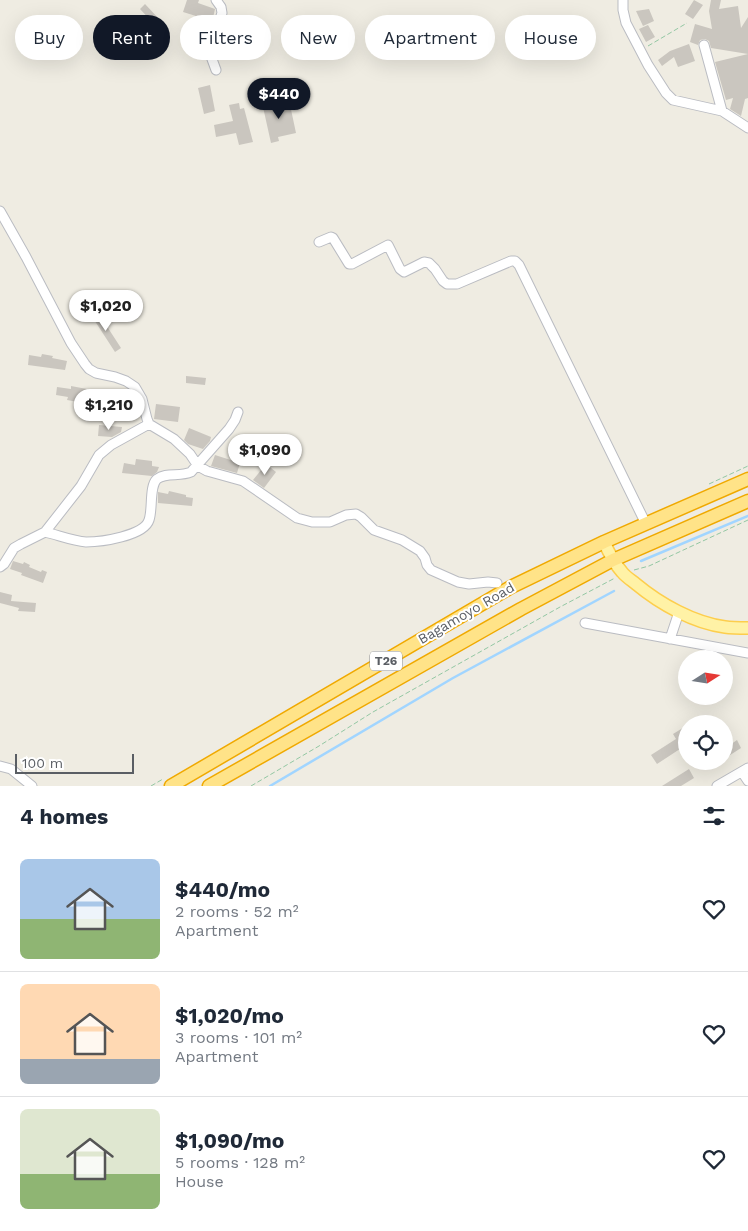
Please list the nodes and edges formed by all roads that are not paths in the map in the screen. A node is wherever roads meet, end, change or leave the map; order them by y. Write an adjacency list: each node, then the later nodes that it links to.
1 (216, 0): 4 (street)
2 (623, 0): 5 (street)
3 (704, 45): 5 (street)
4 (216, 70)
5 (722, 111): 6 (street)
6 (748, 128)
7 (0, 211): 10 (street)
8 (319, 242): 14 (street)
9 (238, 412): 11 (street)
10 (149, 424): 11 (street); 15 (street)
11 (198, 466): 15 (street); 19 (street)
12 (748, 480): 14 (highway, Bagamoyo Road / T26)
13 (748, 501): 17 (highway, Bagamoyo Road / T26)
14 (646, 524): 16 (highway, Bagamoyo Road / T26)
15 (45, 532): 18 (street)
16 (604, 542): 17 (main road); 29 (highway, Bagamoyo Road / T26)
17 (613, 560): 20 (main road); 30 (highway, Bagamoyo Road / T26)
18 (0, 567)
19 (497, 584)
20 (679, 612): 22 (main road); 23 (street)
21 (585, 623): 23 (street)
22 (748, 628)
23 (670, 640): 24 (street)
24 (748, 653)
25 (0, 766): 28 (street)
26 (745, 770): 27 (street); 31 (street)
27 (748, 781)
28 (32, 786)
29 (171, 786)
30 (209, 786)
31 (717, 786)

